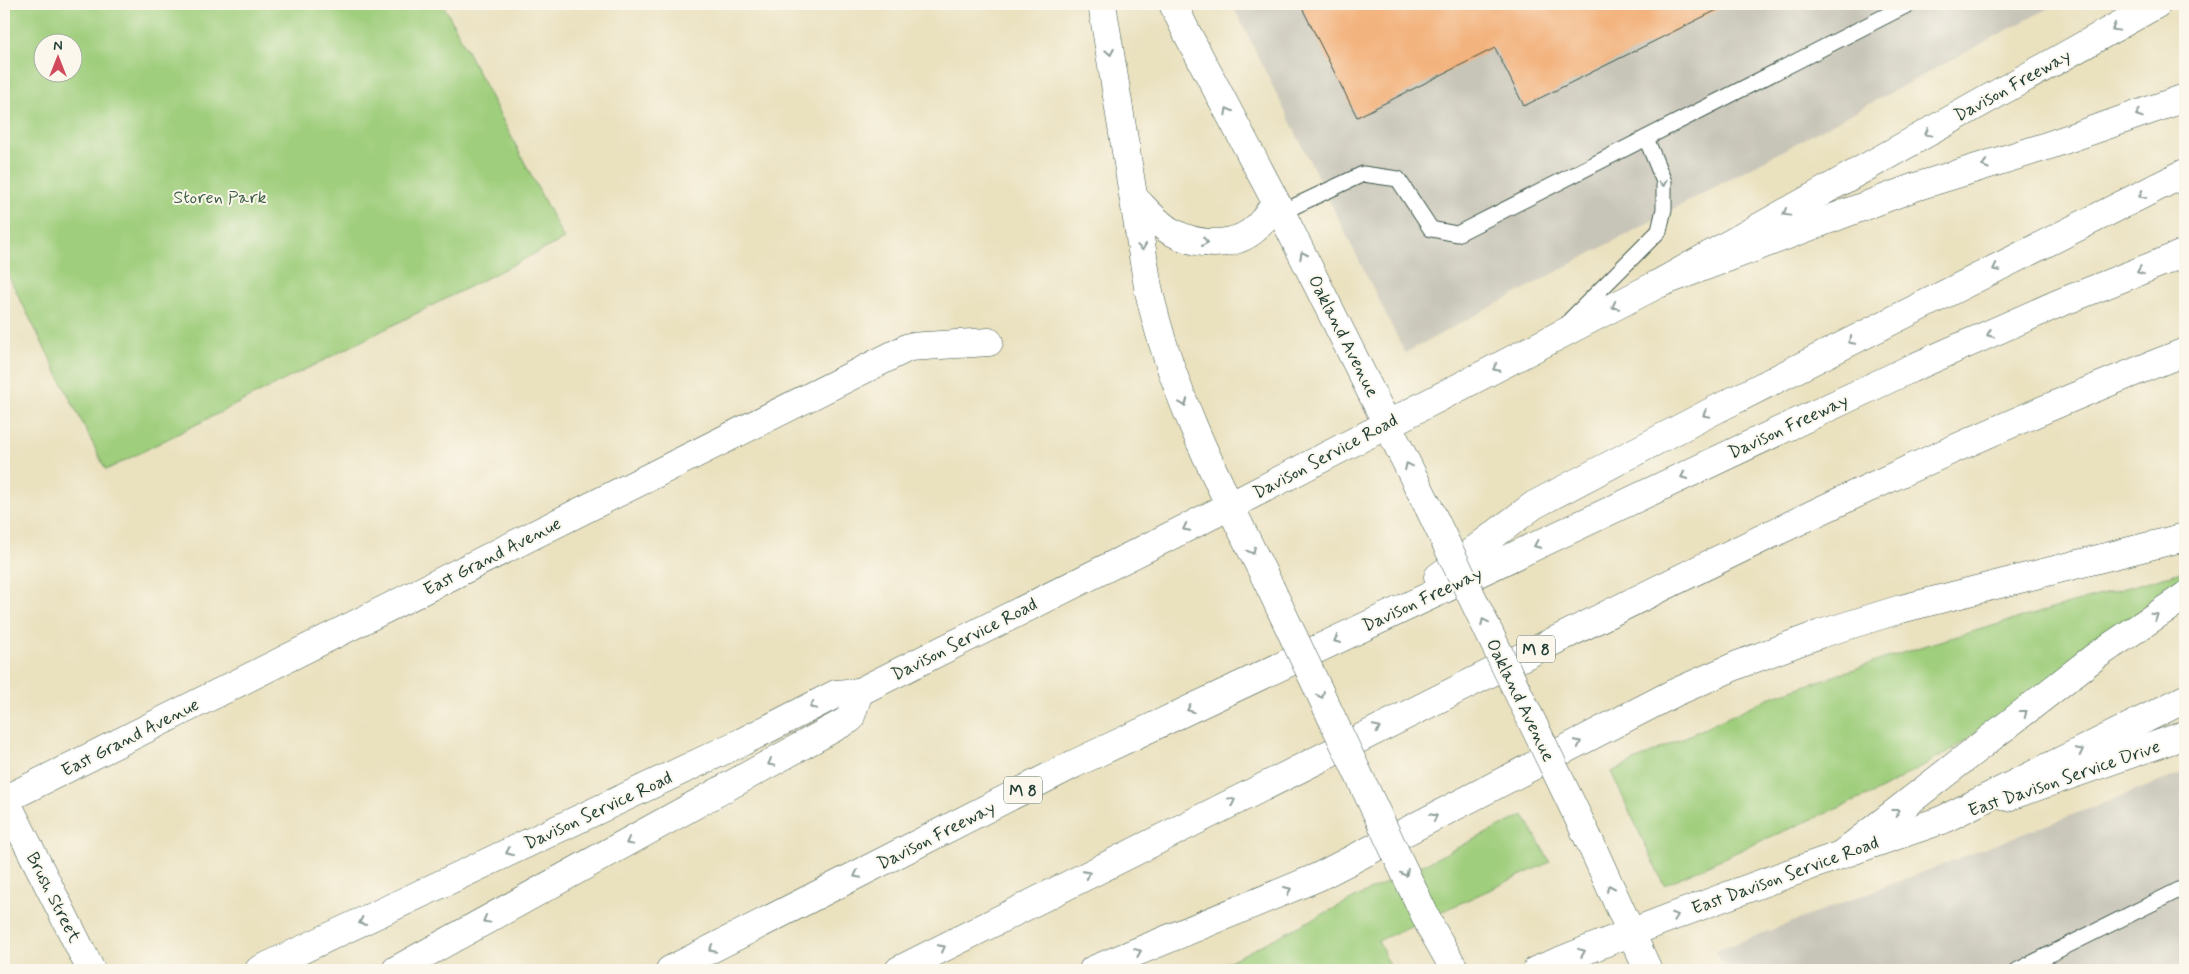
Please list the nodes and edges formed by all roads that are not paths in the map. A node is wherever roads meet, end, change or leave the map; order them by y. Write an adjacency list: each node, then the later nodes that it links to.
1 (1102, 4): 8 (main road, one-way to 8)
2 (1173, 4): 9 (main road, Oakland Avenue, one-way to 2)
3 (1909, 4): 6 (lane)
4 (2157, 4): 11 (main road, Davison Freeway, one-way to 11)
5 (2185, 98): 11 (main road, one-way to 11)
6 (1646, 138): 9 (lane); 12 (lane, one-way to 12)
7 (2185, 173): 19 (main road, one-way to 19)
8 (1136, 200): 9 (main road, one-way to 9); 16 (main road, one-way to 16)
9 (1279, 207): 15 (main road, Oakland Avenue, one-way to 9)
10 (2185, 253): 19 (main road, Davison Freeway / M 8, one-way to 19)
11 (1658, 284): 12 (main road, Davison Service Road, one-way to 12)
12 (1550, 339): 15 (main road, Davison Service Road, one-way to 15)
13 (989, 342): 23 (main road, East Grand Avenue)
14 (2185, 352): 32 (main road, M 8, one-way to 14)
15 (1388, 423): 16 (main road, Davison Service Road); 27 (main road, Oakland Avenue, one-way to 15, bridge)
16 (1230, 506): 20 (main road, Davison Service Road, one-way to 20); 34 (main road, one-way to 34, bridge)
17 (2185, 537): 33 (main road, one-way to 17)
18 (2185, 596): 25 (main road, one-way to 18)
19 (1381, 619): 31 (main road, Davison Freeway / M 8, one-way to 31)
20 (859, 692): 29 (main road, Davison Service Road, one-way to 29); 30 (main road, one-way to 30)
21 (2185, 699): 24 (main road, one-way to 21)
22 (2185, 734): 24 (main road, East Davison Service Drive)
23 (4, 799): 28 (main road, Brush Street)
24 (1942, 820): 25 (main road, East Davison Service Road)
25 (1843, 853): 27 (main road, East Davison Service Road, one-way to 25)
26 (2185, 887): 37 (lane)
27 (1630, 932): 35 (main road, one-way to 27); 36 (main road, Oakland Avenue)
28 (91, 970)
29 (259, 970)
30 (396, 970)
31 (670, 970)
32 (899, 970)
33 (1093, 970)
34 (1455, 970)
35 (1537, 970)
36 (1648, 970)
37 (2018, 970)

